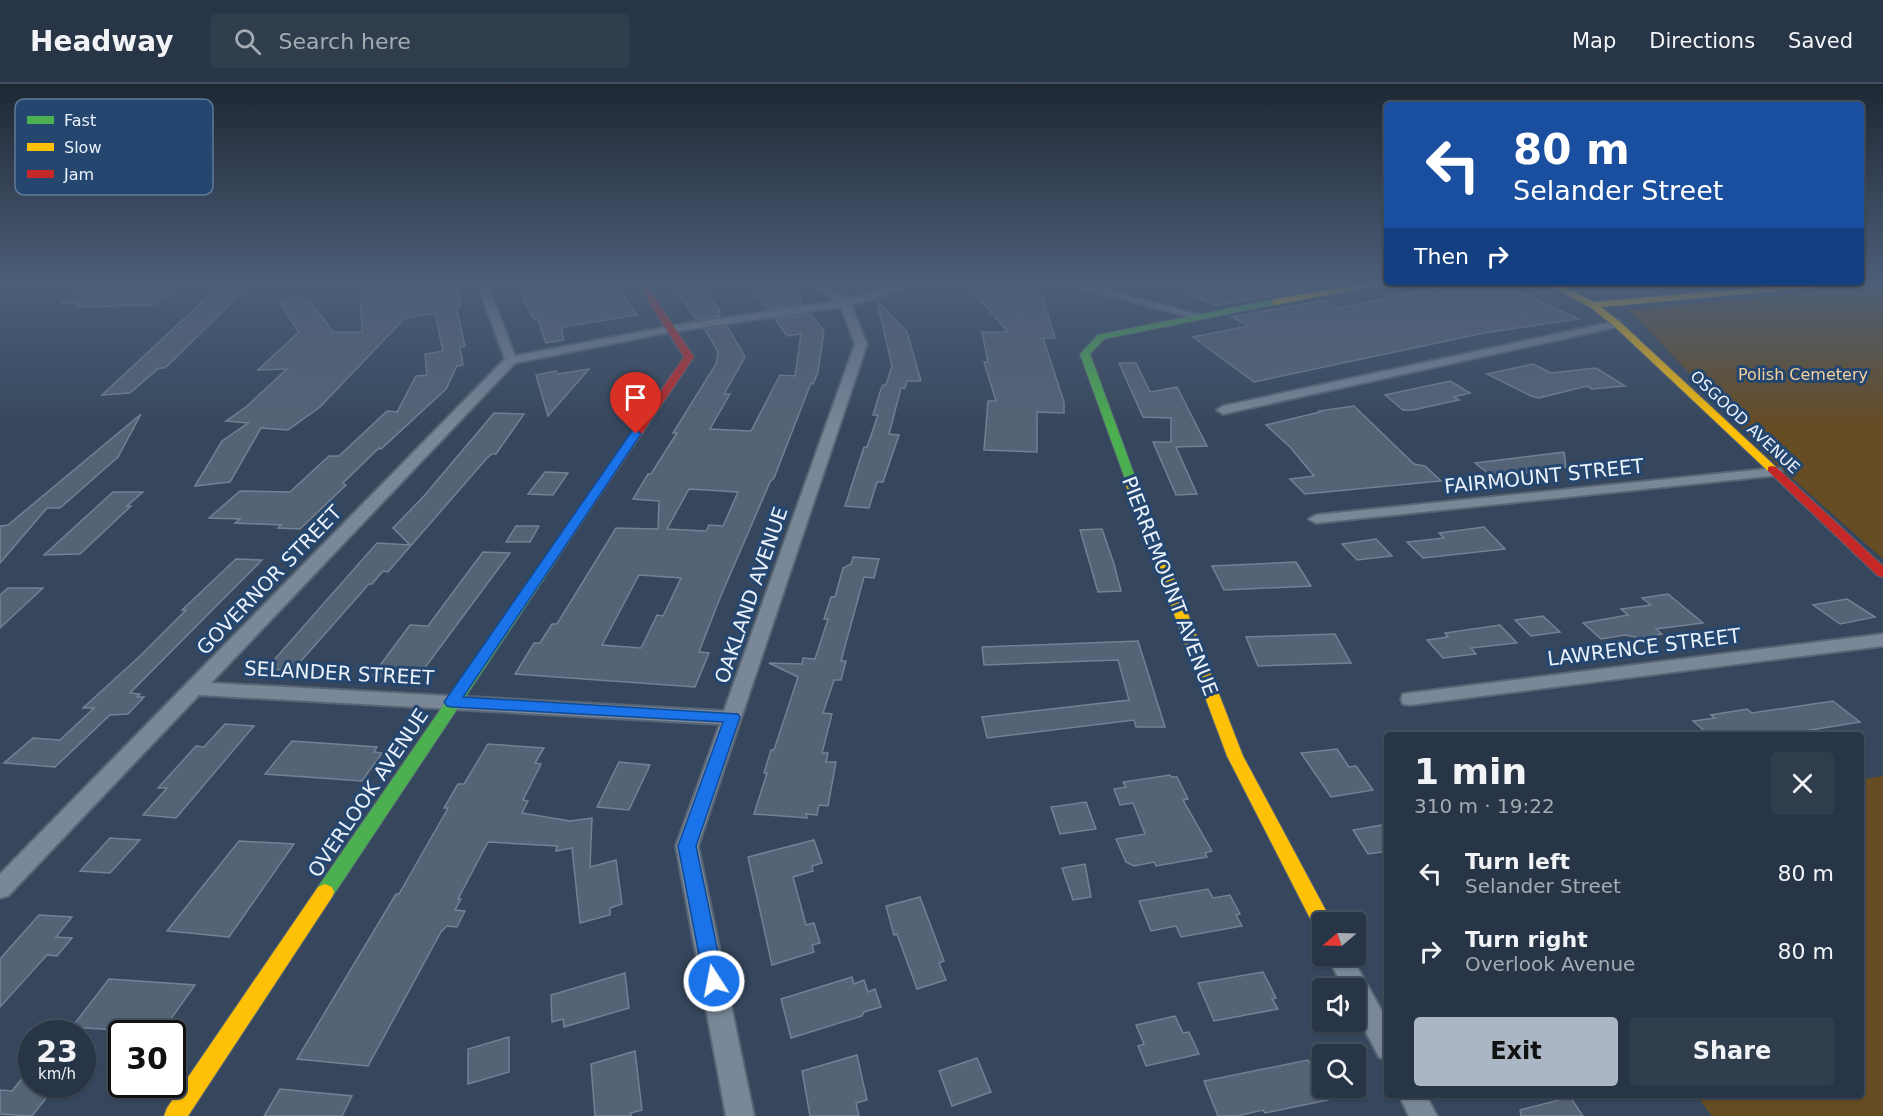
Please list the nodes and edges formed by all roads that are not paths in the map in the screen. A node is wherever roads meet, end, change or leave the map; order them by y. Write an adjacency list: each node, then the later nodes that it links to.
1 (500, 331): 8 (street)
2 (660, 331): 8 (street)
3 (672, 331): 16 (street, OVERLOOK AVENUE)
4 (856, 331): 17 (street, OAKLAND AVENUE)
5 (1128, 331): 19 (street, PIERREMOUNT AVENUE)
6 (1585, 331): 9 (street)
7 (1625, 331): 10 (street, OSGOOD AVENUE)
8 (511, 360): 14 (street, GOVERNOR STREET)
9 (1223, 411)
10 (1775, 472): 11 (street, FAIRMOUNT STREET); 12 (street, OSGOOD AVENUE)
11 (1316, 519)
12 (1883, 573)
13 (1883, 640): 15 (street, LAWRENCE STREET)
14 (194, 688): 16 (street, SELANDER STREET); 18 (street, GOVERNOR STREET)
15 (1410, 699)
16 (452, 702): 17 (street, SELANDER STREET); 23 (street, OVERLOOK AVENUE)
17 (732, 717): 24 (street, OAKLAND AVENUE)
18 (0, 889)
19 (1317, 912)
20 (1344, 966): 21 (street)
21 (1384, 1040)
22 (1414, 1098): 25 (street)
23 (175, 1116)
24 (740, 1116)
25 (1423, 1116)

